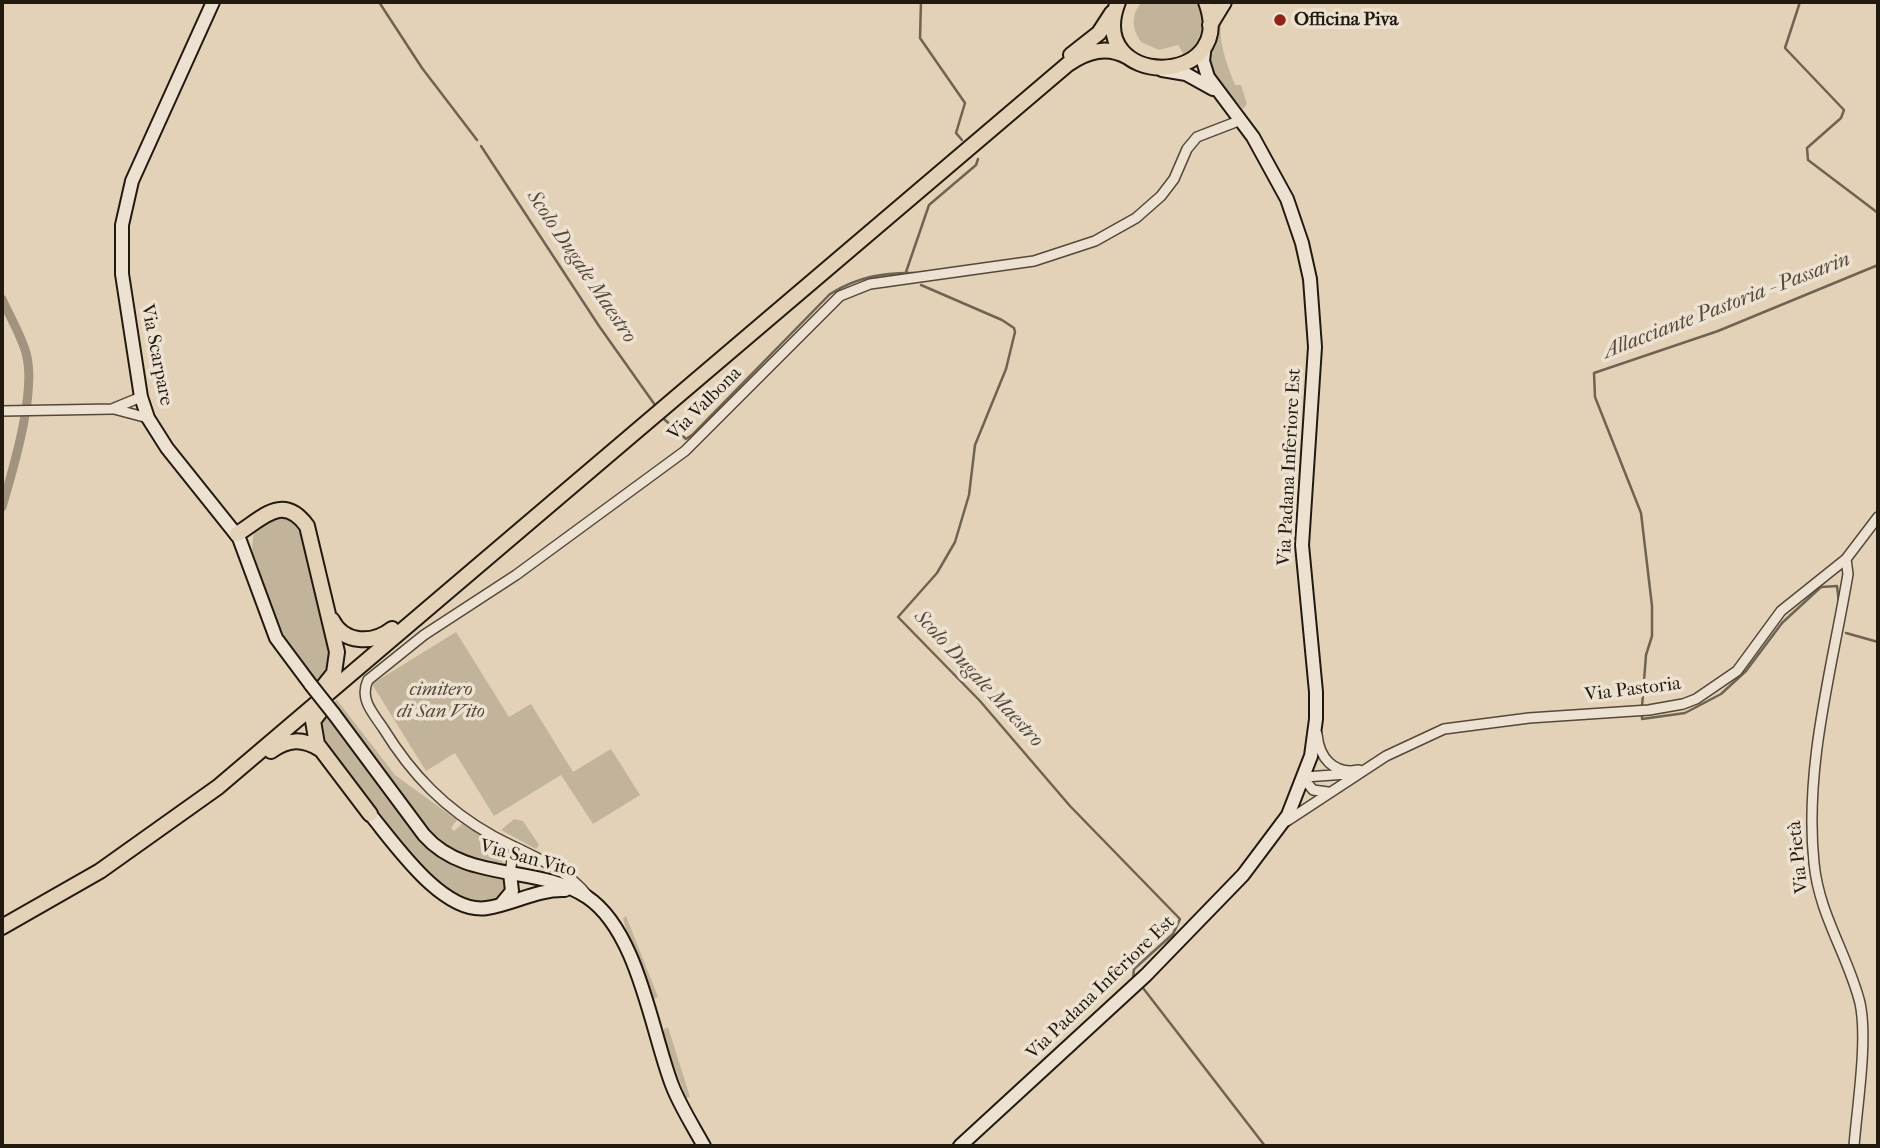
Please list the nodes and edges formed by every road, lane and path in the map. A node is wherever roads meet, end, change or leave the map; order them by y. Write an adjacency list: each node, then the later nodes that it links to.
1 (213, 2): 11 (street, Via Scarpare)
2 (1206, 2): 5 (main road)
3 (1224, 2): 5 (main road)
4 (1117, 3): 6 (main road); 8 (main road)
5 (1208, 34): 7 (main road); 9 (street, Via Padana Inferiore Est)
6 (1128, 57): 7 (main road); 8 (main road)
7 (1161, 70): 9 (street, Via Padana Inferiore Est)
8 (1051, 77): 18 (main road)
9 (1218, 92): 10 (street, Via Padana Inferiore Est)
10 (1241, 120): 22 (street, Via Padana Inferiore Est); 31 (street, Via Valbona)
11 (141, 397): 12 (street); 14 (street, Via Scarpare)
12 (112, 409): 13 (street); 14 (street)
13 (2, 411)
14 (148, 418): 16 (street, Via Scarpare)
15 (1878, 517): 17 (street, Via Pastoria)
16 (237, 534): 19 (main road); 21 (street, Via Scarpare)
17 (1846, 559): 25 (street, Via Pastoria); 41 (street, Via Pietà)
18 (448, 592): 19 (main road); 20 (main road)
19 (331, 619): 24 (main road)
20 (399, 633): 23 (main road); 24 (main road)
21 (311, 685): 33 (street, Via San Vito, bridge)
22 (1316, 722): 25 (street); 26 (street, Via Padana Inferiore Est)
23 (320, 749): 27 (main road); 29 (main road)
24 (247, 762): 27 (main road)
25 (1362, 769): 26 (street, Via Pastoria); 28 (street, Via Pastoria)
26 (1304, 778): 28 (street); 30 (street, Via Padana Inferiore Est)
27 (218, 787): 38 (main road)
28 (1333, 790): 30 (street, Via Pastoria)
29 (370, 814): 37 (street)
30 (1278, 831): 40 (street, Via Padana Inferiore Est)
31 (514, 847): 32 (street, Via Valbona); 33 (street)
32 (529, 854): 34 (street); 36 (street, Via Valbona)
33 (510, 873): 34 (street, Via San Vito); 37 (street)
34 (534, 878): 35 (street, Via San Vito); 37 (street)
35 (577, 891): 36 (street, Via San Vito); 37 (street)
36 (591, 900): 39 (street, Via San Vito)
37 (502, 904)
38 (2, 927)
39 (704, 1146)
40 (960, 1146)
41 (1854, 1146)

